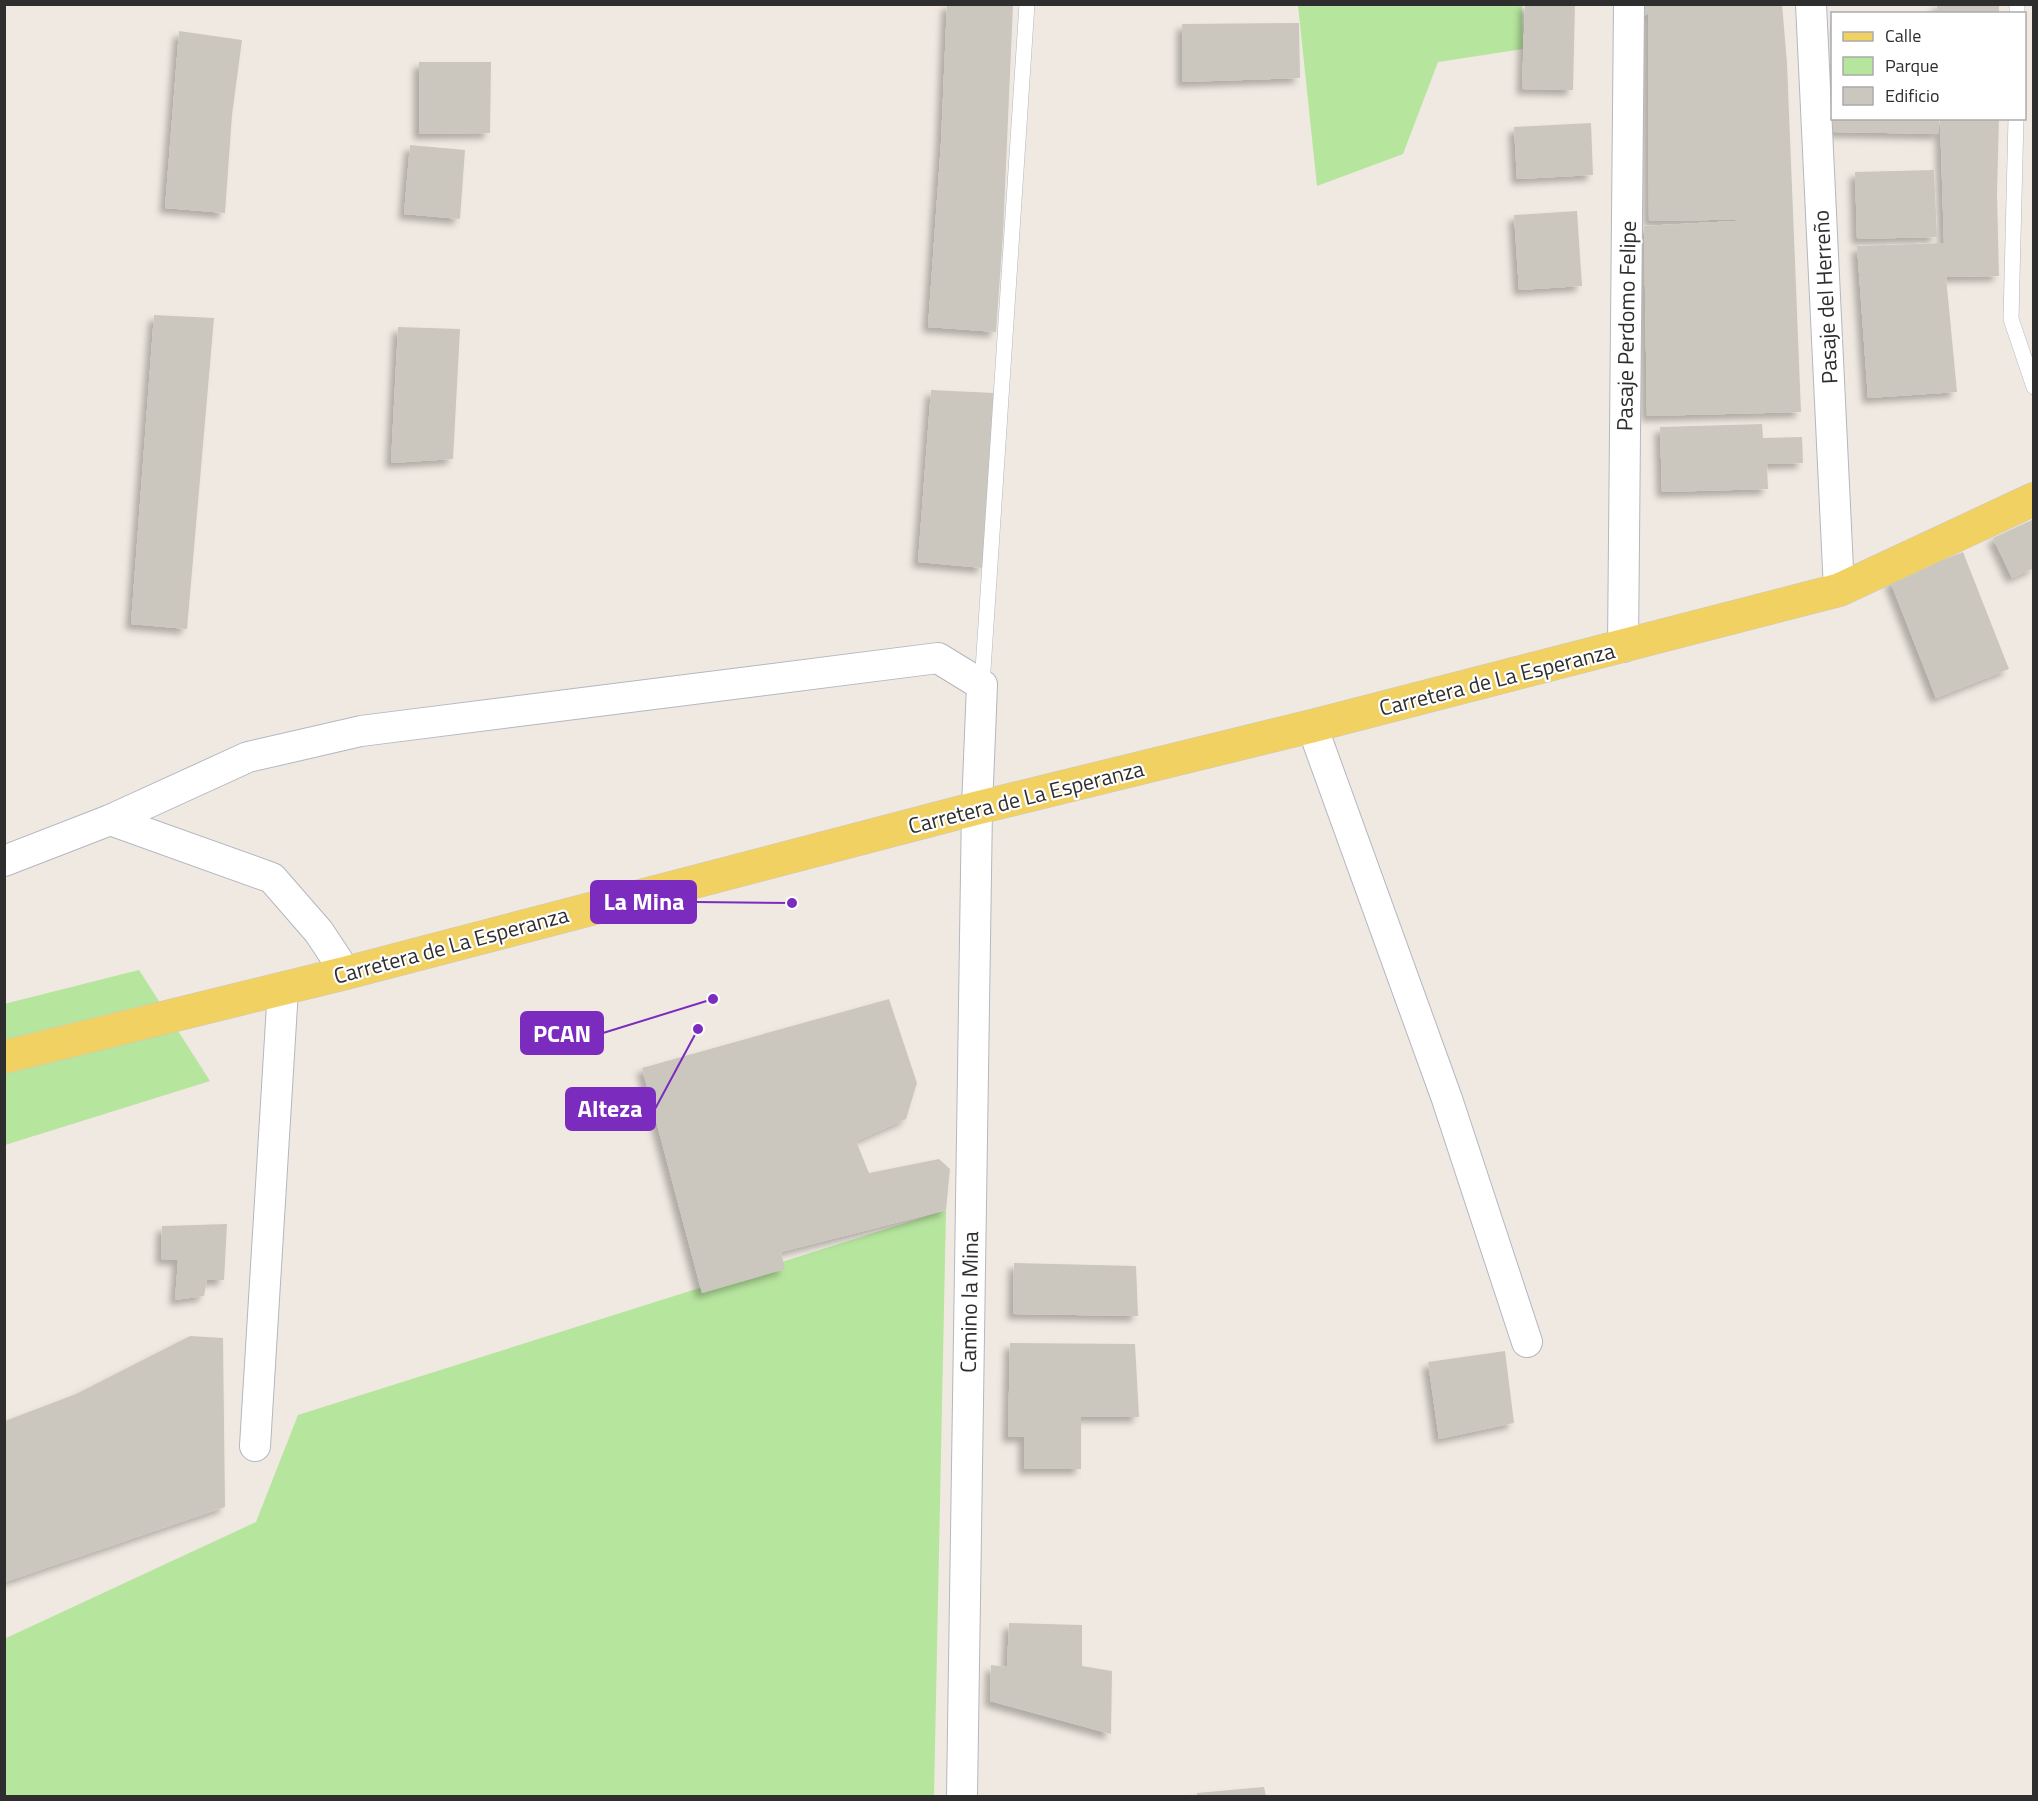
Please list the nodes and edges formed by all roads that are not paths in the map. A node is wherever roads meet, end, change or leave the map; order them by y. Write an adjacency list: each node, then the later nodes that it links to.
1 (1027, 4): 9 (lane)
2 (1629, 4): 8 (street, Pasaje Perdomo Felipe)
3 (1811, 4): 7 (street, Pasaje del Herreño)
4 (2016, 120): 5 (lane)
5 (2034, 387)
6 (2034, 499): 7 (main road, Carretera de La Esperanza)
7 (1839, 590): 8 (main road, Carretera de La Esperanza)
8 (1623, 647): 10 (main road, Carretera de La Esperanza)
9 (982, 686): 11 (street, Camino la Mina); 12 (street)
10 (1312, 726): 11 (main road, Carretera de La Esperanza); 17 (street)
11 (977, 808): 14 (main road, Carretera de La Esperanza); 19 (street, Camino la Mina)
12 (110, 820): 13 (street); 14 (street)
13 (6, 858)
14 (346, 973): 15 (main road, Carretera de La Esperanza)
15 (283, 989): 16 (main road, Carretera de La Esperanza); 18 (street)
16 (4, 1057)
17 (1527, 1342)
18 (255, 1446)
19 (962, 1797)

